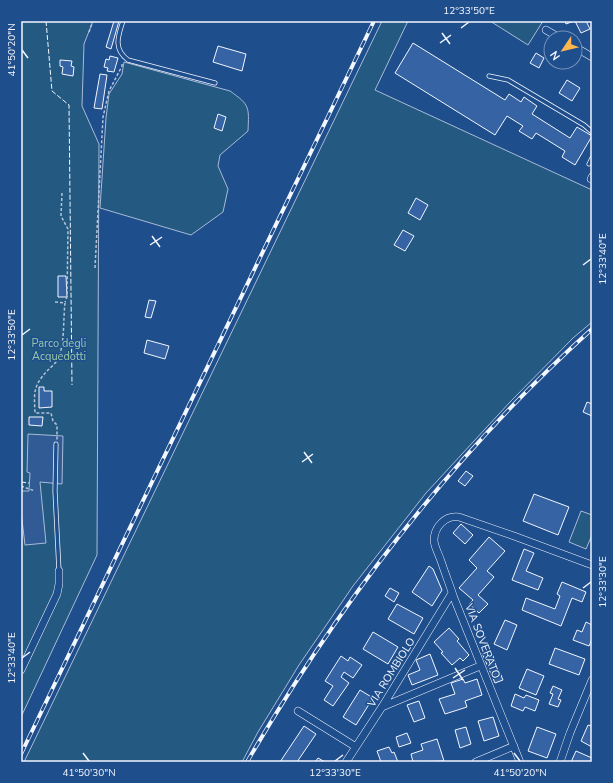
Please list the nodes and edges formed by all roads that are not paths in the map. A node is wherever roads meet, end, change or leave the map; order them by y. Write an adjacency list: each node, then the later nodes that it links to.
1 (123, 21): 5 (lane)
2 (583, 52): 3 (street)
3 (592, 58)
4 (489, 76): 6 (lane)
5 (215, 82)
6 (592, 132)
7 (592, 158): 8 (lane)
8 (589, 164)
9 (56, 444): 11 (lane)
10 (592, 565): 12 (street, VIA SOVERATO)
11 (58, 571): 14 (street)
12 (452, 593): 13 (street, VIA SOVERATO); 16 (street, VIA ROMBIOLO)
13 (480, 666): 16 (street); 18 (street, VIA SOVERATO)
14 (21, 670)
15 (592, 681): 23 (street)
16 (382, 707): 19 (street, VIA ROMBIOLO)
17 (298, 711): 19 (street)
18 (514, 746): 21 (street); 22 (street, VIA SOVERATO)
19 (356, 747): 20 (street, VIA ROMBIOLO)
20 (346, 762)
21 (476, 762)
22 (520, 762)
23 (560, 762)

